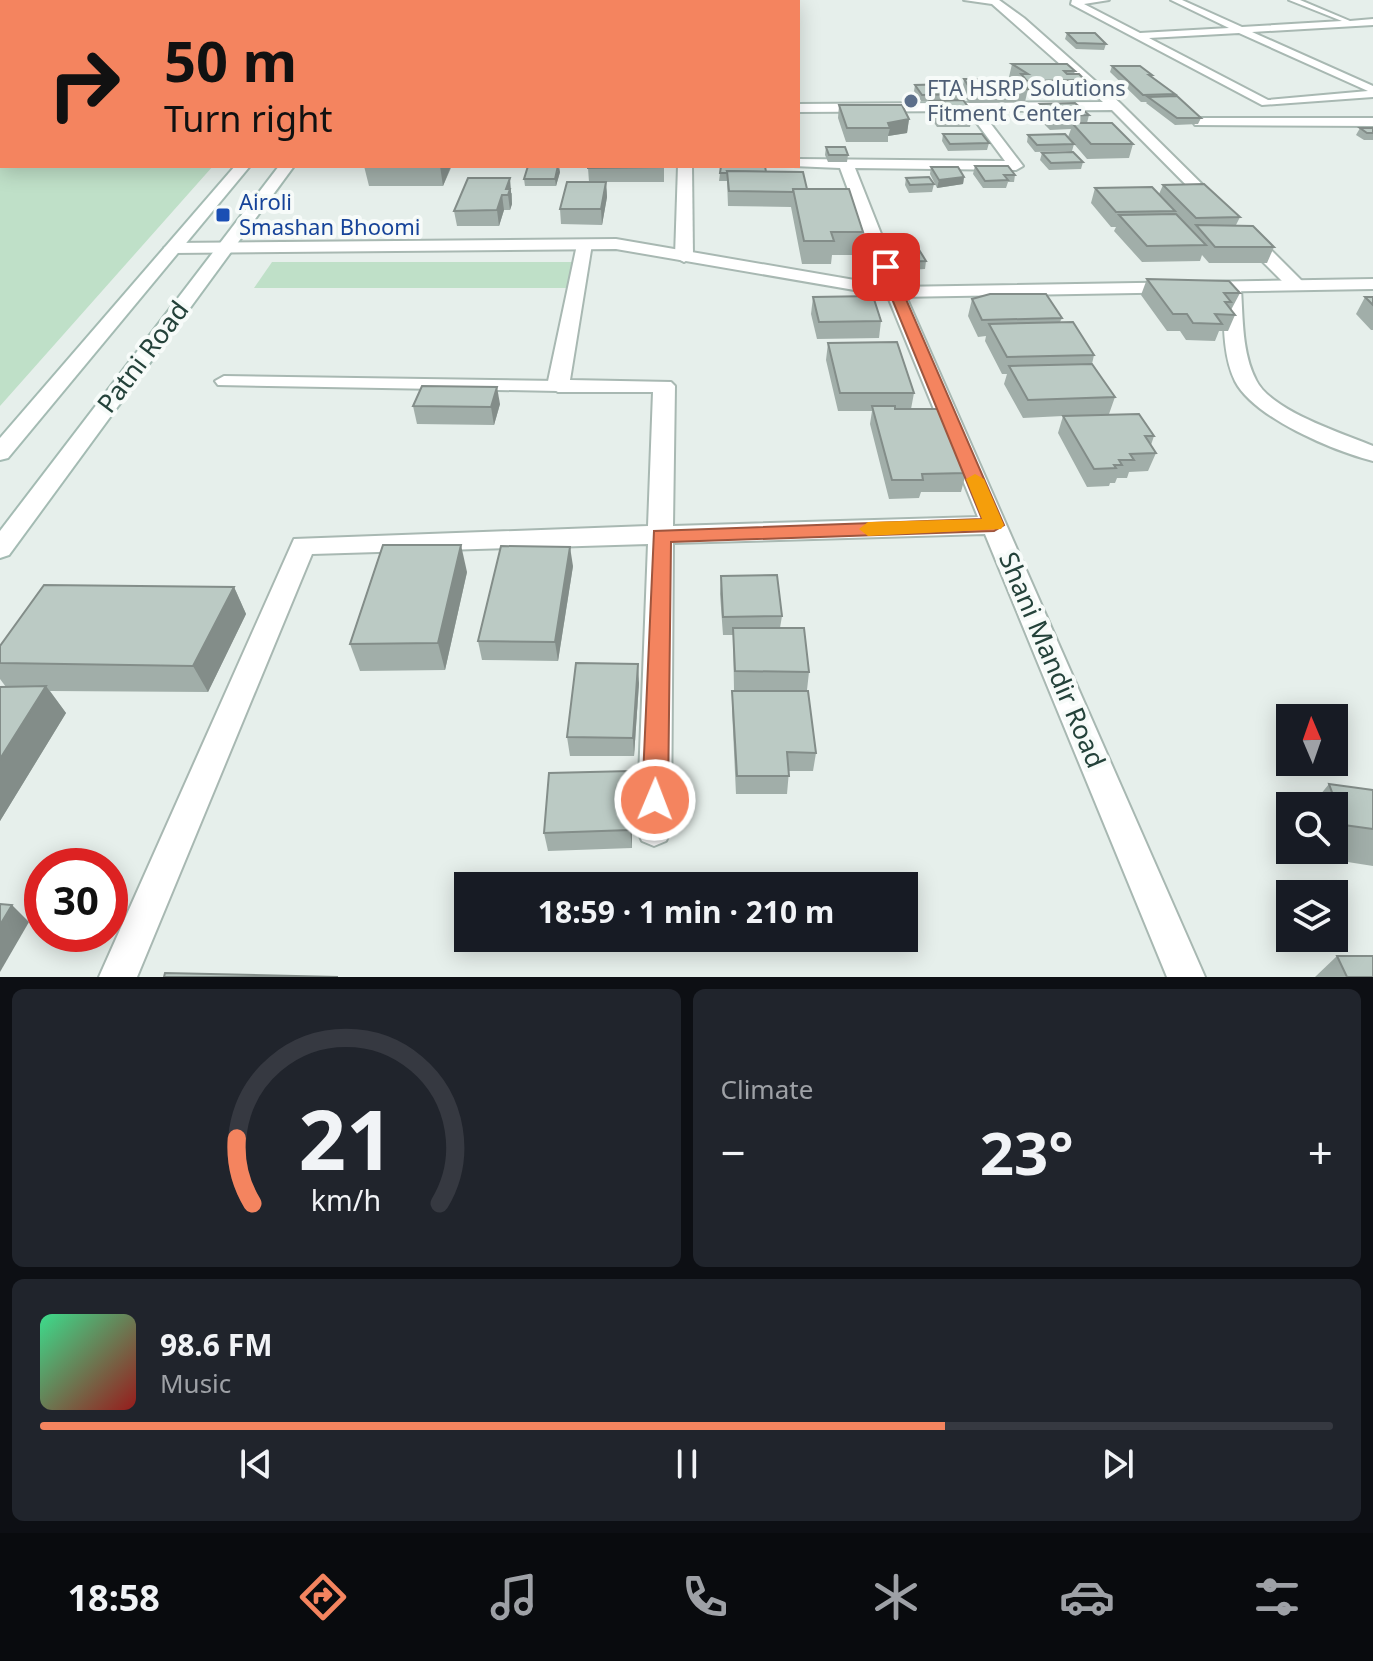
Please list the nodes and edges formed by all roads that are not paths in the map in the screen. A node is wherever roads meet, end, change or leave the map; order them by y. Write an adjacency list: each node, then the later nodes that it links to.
1 (969, 0): 11 (street)
2 (1105, 0): 9 (lane)
3 (1175, 0): 7 (lane)
4 (1293, 0): 6 (lane)
5 (1373, 22): 6 (lane)
6 (1354, 23): 7 (lane); 8 (lane)
7 (1241, 30): 9 (lane); 10 (lane)
8 (1373, 31)
9 (1137, 36): 10 (lane)
10 (1373, 92)
11 (1115, 106): 12 (street); 23 (street)
12 (972, 107): 13 (street); 19 (street)
13 (800, 108)
14 (1200, 122): 15 (street)
15 (1373, 122)
16 (1373, 132): 17 (street)
17 (1279, 133)
18 (800, 163): 19 (street)
19 (846, 165): 32 (street, Shani Mandir Road)
20 (241, 168): 26 (street, Patni Road)
21 (285, 168): 27 (street, Patni Road)
22 (685, 168): 28 (street)
23 (1229, 219)
24 (1241, 230): 30 (street)
25 (584, 244): 27 (street); 28 (street); 34 (street)
26 (172, 248): 27 (street); 35 (street, Patni Road)
27 (224, 248): 39 (street, Patni Road)
28 (684, 257): 32 (street)
29 (1373, 284): 30 (street)
30 (1297, 286): 31 (street)
31 (1232, 289): 32 (street); 36 (street)
32 (895, 292): 37 (street, Shani Mandir Road)
33 (224, 381): 34 (lane)
34 (558, 386): 38 (street)
35 (0, 453)
36 (1373, 454)
37 (994, 525): 38 (street); 42 (street, Shani Mandir Road)
38 (661, 536): 40 (street); 41 (street)
39 (0, 549)
40 (654, 830)
41 (118, 977)
42 (1186, 977)

